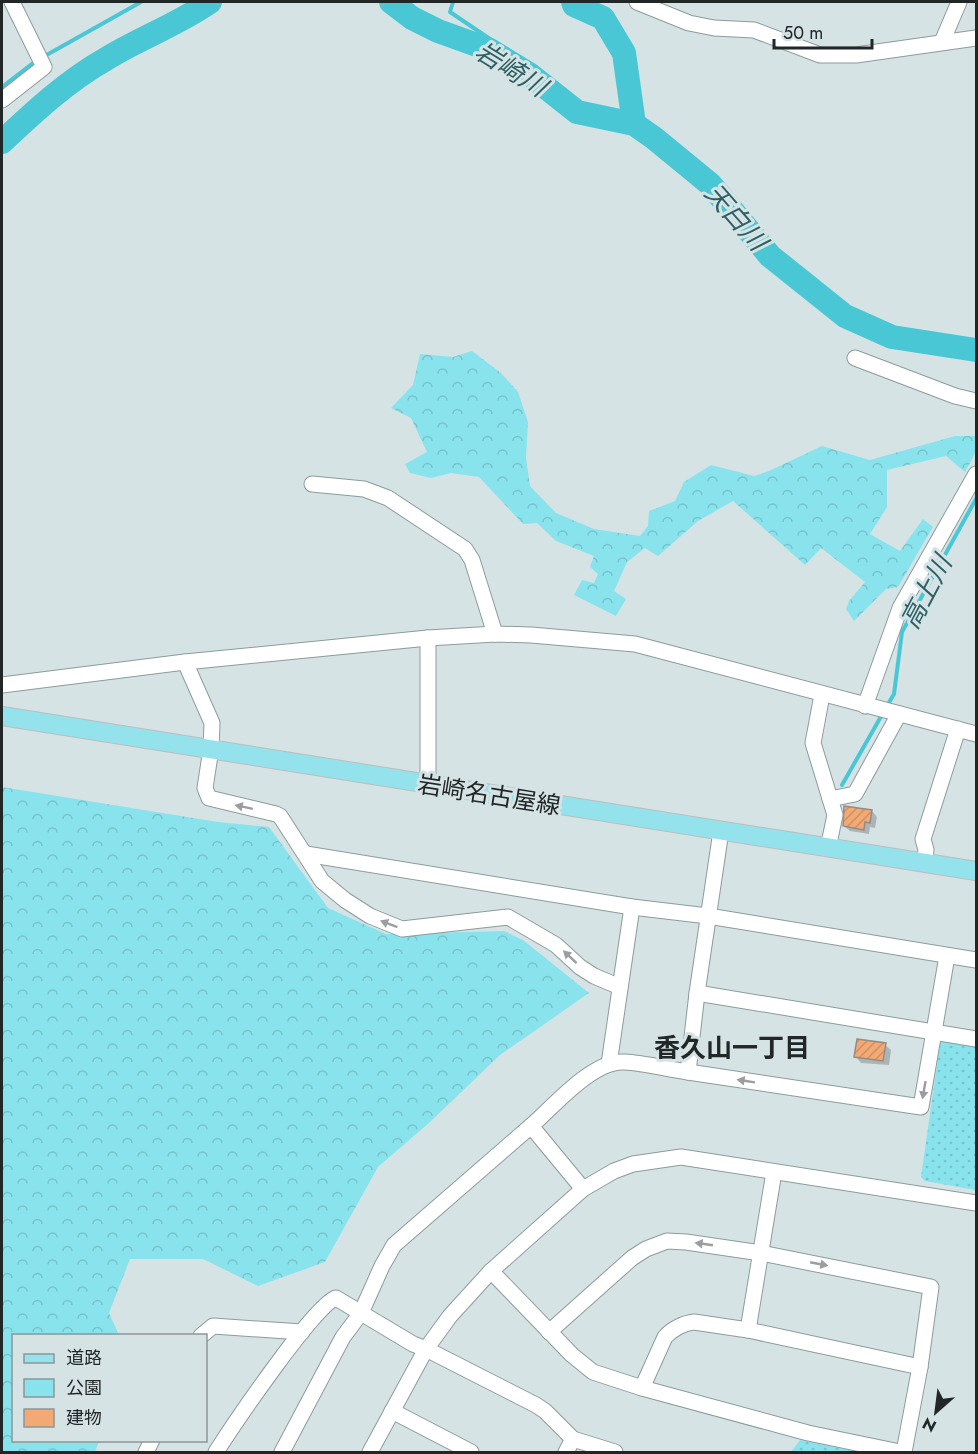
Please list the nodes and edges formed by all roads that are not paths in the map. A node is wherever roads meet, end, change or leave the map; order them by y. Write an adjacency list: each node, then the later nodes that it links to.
1 (12, 2): 6 (street)
2 (637, 2): 5 (street)
3 (959, 2): 5 (street)
4 (976, 38): 5 (street)
5 (942, 42)
6 (2, 100)
7 (855, 358): 8 (street)
8 (976, 401)
9 (976, 474): 16 (street)
10 (312, 484): 11 (street)
11 (495, 634): 12 (street); 15 (street)
12 (428, 638): 13 (street); 21 (street)
13 (185, 662): 14 (street); 20 (street)
14 (2, 685)
15 (822, 695): 16 (street); 22 (street)
16 (884, 710): 18 (street); 22 (street)
17 (2, 716): 20 (main road, 岩崎名古屋線)
18 (958, 729): 19 (street); 26 (street)
19 (976, 734)
20 (211, 749): 21 (main road, 岩崎名古屋線); 25 (street, one-way to 20)
21 (428, 785): 23 (main road, 岩崎名古屋線)
22 (830, 799): 24 (street)
23 (721, 831): 24 (main road, 岩崎名古屋線); 29 (street)
24 (828, 848): 26 (main road, 岩崎名古屋線)
25 (306, 854): 28 (street); 32 (street, one-way to 25)
26 (924, 862): 27 (main road, 岩崎名古屋線)
27 (976, 871)
28 (632, 907): 29 (street); 32 (street)
29 (708, 916): 30 (street); 33 (street)
30 (946, 956): 31 (street); 34 (street)
31 (976, 960)
32 (620, 987): 36 (street)
33 (697, 993): 34 (street); 37 (street)
34 (934, 1032): 35 (street); 37 (street, one-way to 37)
35 (976, 1039)
36 (609, 1064): 37 (street); 38 (street)
37 (688, 1072)
38 (531, 1126): 40 (street); 44 (street)
39 (774, 1172): 40 (street); 41 (street); 42 (street)
40 (583, 1190): 43 (street)
41 (976, 1203)
42 (761, 1253): 45 (street); 47 (street, one-way to 47); 50 (street, one-way to 50)
43 (491, 1271): 47 (street); 49 (street)
44 (360, 1313): 46 (street); 49 (street); 55 (street)
45 (748, 1330): 50 (street); 51 (street)
46 (302, 1332): 48 (street); 54 (street)
47 (549, 1332): 51 (street)
48 (202, 1334)
49 (426, 1349): 52 (street); 53 (street)
50 (920, 1367): 59 (street)
51 (642, 1388): 59 (street)
52 (392, 1411): 56 (street); 57 (street)
53 (569, 1446): 58 (street)
54 (216, 1452)
55 (282, 1452)
56 (370, 1452)
57 (471, 1452)
58 (615, 1452)
59 (902, 1452)

